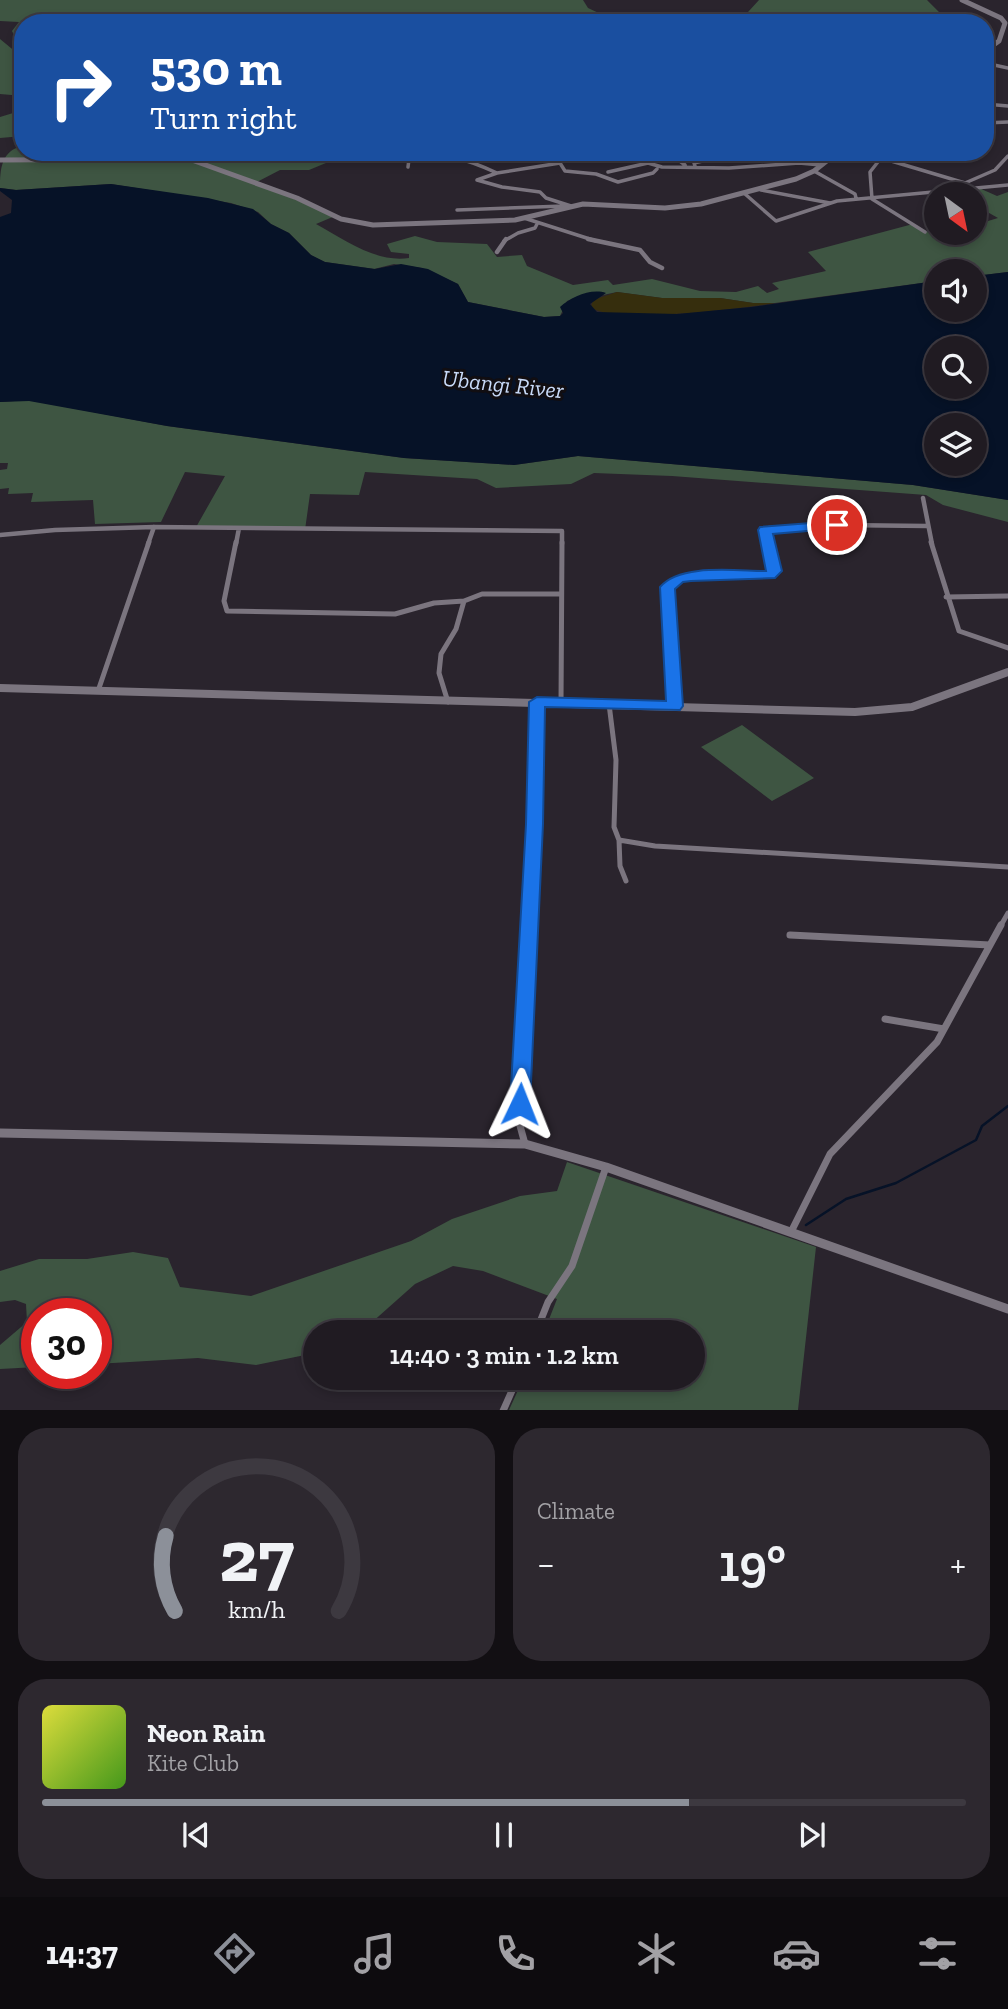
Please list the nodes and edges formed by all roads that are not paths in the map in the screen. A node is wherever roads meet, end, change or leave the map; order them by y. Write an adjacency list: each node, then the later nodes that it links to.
1 (962, 0): 2 (main road)
2 (992, 14)
3 (994, 15): 4 (main road)
4 (994, 45)
5 (1008, 156): 23 (street)
6 (195, 161): 34 (main road)
7 (409, 161): 17 (street)
8 (467, 161): 21 (street)
9 (679, 161): 15 (street)
10 (703, 161): 16 (street)
11 (826, 161): 14 (main road)
12 (876, 161): 30 (street)
13 (891, 161): 22 (street)
14 (821, 165): 16 (street); 19 (main road)
15 (685, 166): 16 (street); 18 (street)
16 (695, 166)
17 (408, 167)
18 (657, 169): 20 (street); 21 (street)
19 (814, 171): 26 (main road); 29 (street)
20 (608, 172)
21 (497, 173): 32 (street)
22 (962, 182)
23 (967, 182)
24 (1008, 185): 25 (street)
25 (987, 186)
26 (761, 190): 28 (main road); 31 (street)
27 (924, 192): 30 (street)
28 (745, 194): 31 (street); 32 (main road)
29 (856, 198): 30 (street); 31 (street)
30 (872, 199): 36 (street)
31 (830, 203)
32 (571, 206): 33 (street); 34 (main road)
33 (457, 209)
34 (524, 218): 35 (street)
35 (537, 224): 37 (street); 38 (street)
36 (924, 231)
37 (497, 252)
38 (662, 268)
39 (923, 498): 40 (street)
40 (927, 526): 46 (street); 56 (street)
41 (154, 527): 42 (street); 43 (street); 51 (street)
42 (239, 528): 44 (street); 47 (street)
43 (0, 535)
44 (561, 594): 47 (street); 54 (street)
45 (1008, 596): 46 (street)
46 (946, 597): 48 (street)
47 (464, 601): 52 (street)
48 (1008, 648)
49 (1008, 672): 56 (main road)
50 (0, 688): 51 (main road)
51 (98, 691): 52 (main road)
52 (448, 702): 53 (main road)
53 (537, 702): 54 (main road); 66 (street)
54 (561, 703): 55 (main road)
55 (609, 704): 56 (main road); 57 (street)
56 (675, 706)
57 (619, 840): 58 (street); 59 (street)
58 (1008, 867)
59 (626, 881)
60 (1008, 913): 62 (street)
61 (790, 935): 62 (street)
62 (990, 945): 64 (street)
63 (885, 1019): 64 (street)
64 (944, 1029): 68 (street)
65 (0, 1133): 66 (street)
66 (526, 1144): 67 (street)
67 (606, 1167): 68 (street); 70 (street)
68 (791, 1232): 69 (street)
69 (1008, 1309)
70 (541, 1320)
71 (512, 1390): 72 (street)
72 (503, 1410)

